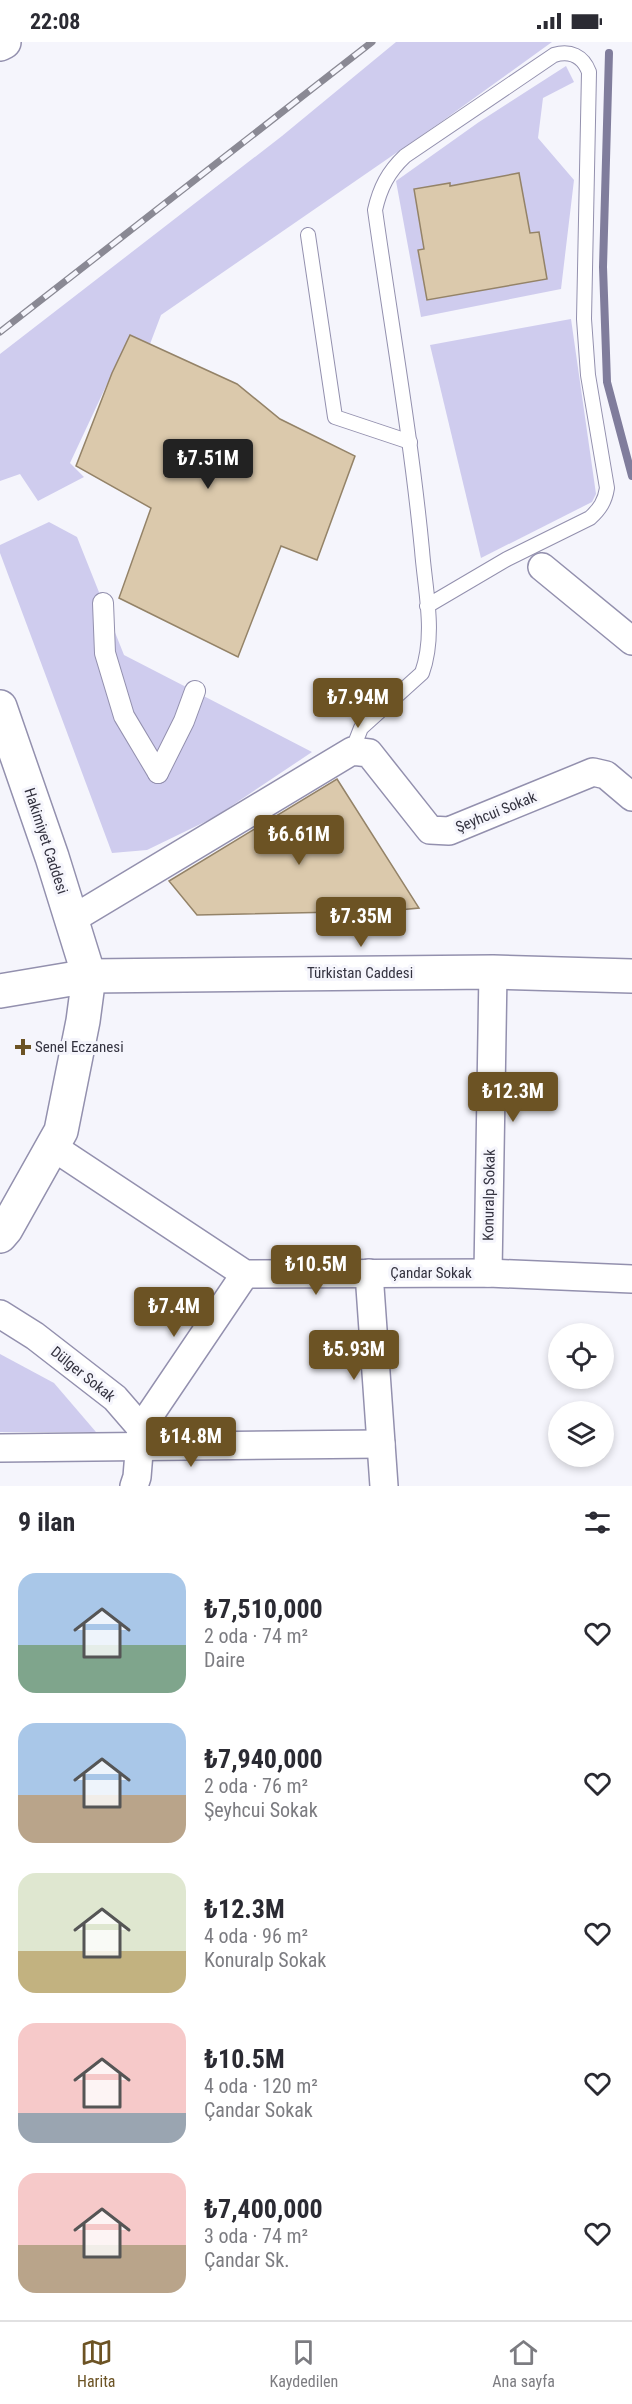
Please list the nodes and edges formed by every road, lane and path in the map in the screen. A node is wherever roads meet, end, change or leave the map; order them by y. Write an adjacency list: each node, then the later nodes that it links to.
1 (308, 235): 2 (lane)
2 (410, 442): 5 (lane); 5 (lane)
3 (542, 567): 6 (street)
4 (103, 603): 7 (street)
5 (427, 606): 9 (lane)
6 (632, 641)
7 (195, 691)
8 (0, 707): 11 (street, Hakimiyet Caddesi)
9 (352, 751): 10 (street, Şeyhcui Sokak); 11 (street)
10 (632, 797)
11 (72, 920): 13 (street, Hakimiyet Caddesi)
12 (493, 972): 13 (street, Türkistan Caddesi); 14 (street, Türkistan Caddesi); 19 (street, Konuralp Sokak)
13 (89, 976): 15 (street, Türkistan Caddesi); 16 (street)
14 (632, 976)
15 (0, 991)
16 (53, 1147): 17 (street); 20 (street)
17 (0, 1236)
18 (369, 1273): 19 (street, Çandar Sokak); 20 (street, Çandar Sokak); 24 (street)
19 (488, 1273): 21 (street, Çandar Sokak)
20 (245, 1274): 23 (street)
21 (632, 1279)
22 (0, 1314): 23 (street, Dülger Sokak)
23 (140, 1437): 24 (street); 25 (street); 26 (street)
24 (381, 1444): 27 (street)
25 (0, 1448)
26 (134, 1486)
27 (384, 1486)

